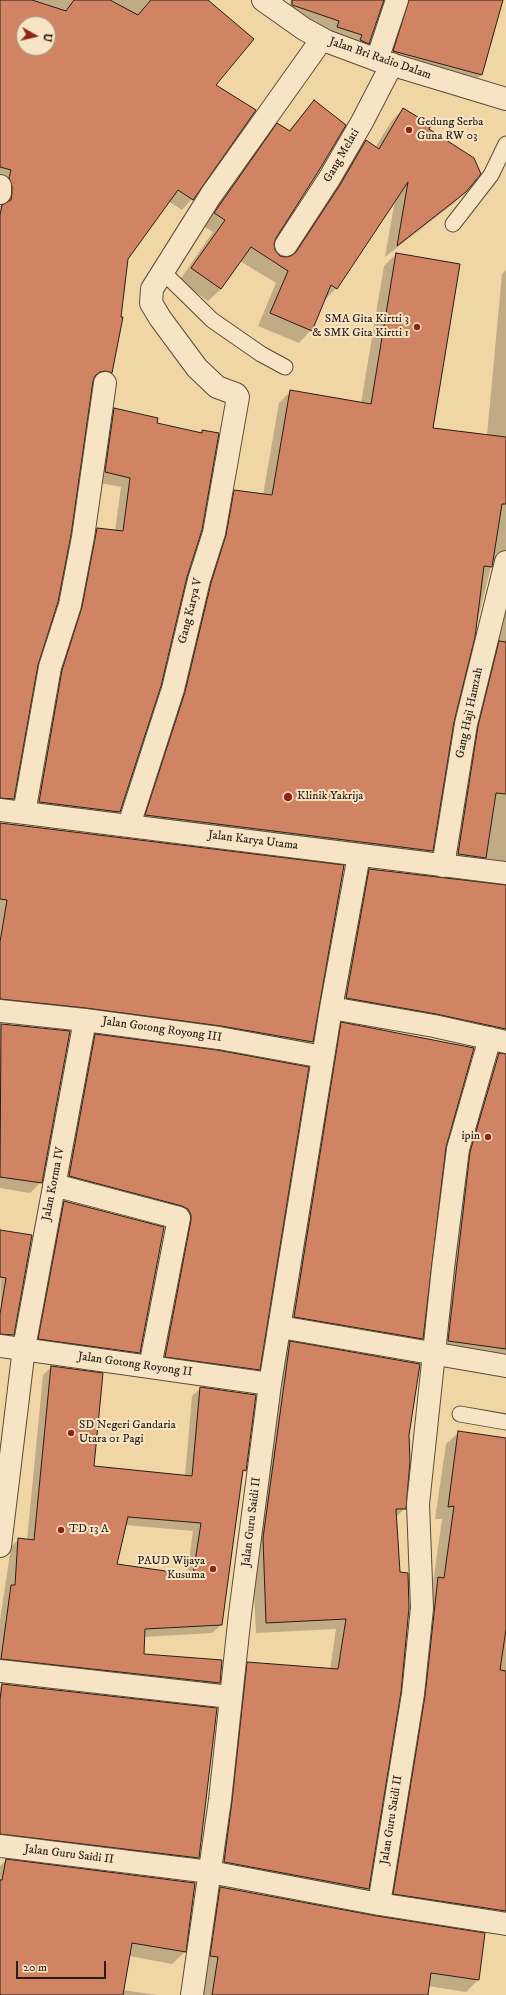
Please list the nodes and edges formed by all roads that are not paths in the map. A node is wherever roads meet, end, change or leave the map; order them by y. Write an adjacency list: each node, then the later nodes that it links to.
1 (263, 0): 3 (street, Jalan Bri Radio Dalam)
2 (397, 0): 4 (street, Gang Melati)
3 (322, 39): 4 (street, Jalan Bri Radio Dalam); 11 (street)
4 (384, 62): 5 (street, Jalan Bri Radio Dalam); 10 (street, Gang Melati)
5 (505, 96)
6 (506, 144): 9 (lane)
7 (0, 186): 8 (street)
8 (0, 193)
9 (453, 224)
10 (286, 245)
11 (162, 271): 12 (lane); 17 (street, Gang Karya V)
12 (285, 367)
13 (105, 382): 16 (street)
14 (506, 562): 19 (street, Gang Haji Hamzah)
15 (0, 810): 16 (street, Jalan Karya Utama)
16 (24, 813): 17 (street, Jalan Karya Utama)
17 (129, 825): 18 (street, Jalan Karya Utama)
18 (359, 855): 19 (street, Jalan Karya Utama); 21 (street, Jalan Guru Saidi II)
19 (443, 866): 20 (street, Jalan Karya Utama)
20 (506, 873)
21 (330, 1008): 24 (street); 25 (street, Jalan Guru Saidi II)
22 (0, 1011): 23 (street, Jalan Gotong Royong III)
23 (85, 1020): 25 (street, Jalan Gotong Royong III); 26 (street, Jalan Korma IV)
24 (498, 1040): 30 (street, Jalan Guru Saidi II)
25 (323, 1057): 27 (street, Jalan Guru Saidi II)
26 (54, 1185): 29 (street, Jalan Korma IV); 32 (street)
27 (280, 1327): 30 (street); 33 (street, Jalan Guru Saidi II)
28 (0, 1346): 29 (street, Jalan Gotong Royong II)
29 (24, 1348): 32 (street, Jalan Gotong Royong II); 36 (street, Jalan Korma IV)
30 (433, 1353): 31 (street); 41 (street, Jalan Guru Saidi II)
31 (506, 1366)
32 (150, 1367): 33 (street, Jalan Gotong Royong II)
33 (270, 1384): 38 (street, Jalan Guru Saidi II)
34 (460, 1414): 35 (lane)
35 (506, 1422)
36 (0, 1546)
37 (0, 1671): 38 (street)
38 (230, 1697): 40 (street, Jalan Guru Saidi II)
39 (0, 1846): 40 (street, Jalan Guru Saidi II)
40 (210, 1872): 41 (street); 43 (street, Jalan Guru Saidi II)
41 (378, 1904): 42 (street)
42 (506, 1924)
43 (192, 1995)

